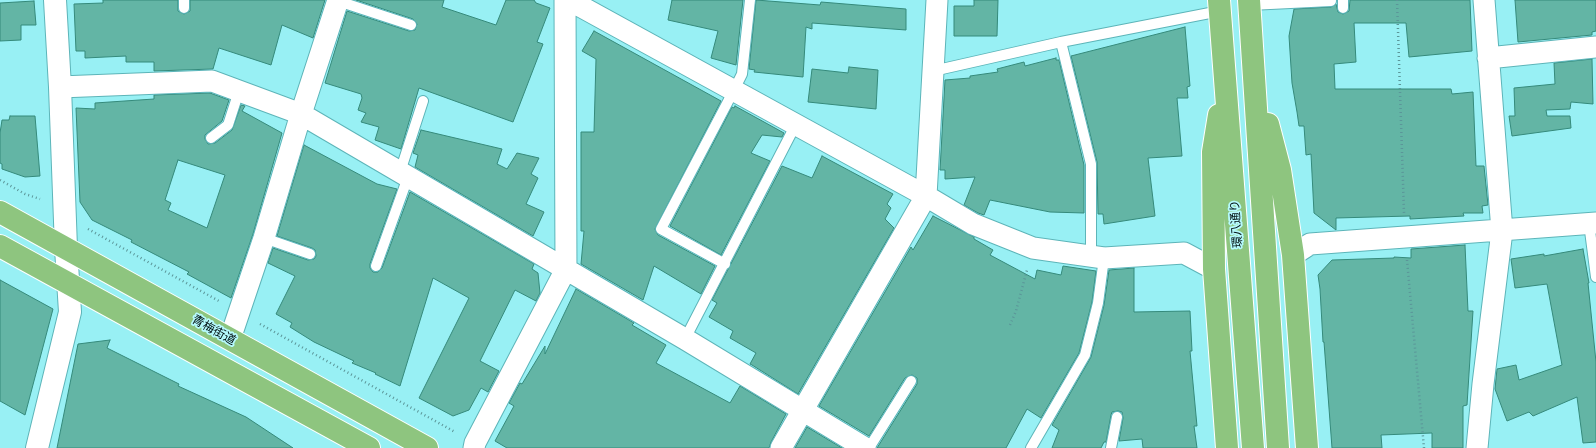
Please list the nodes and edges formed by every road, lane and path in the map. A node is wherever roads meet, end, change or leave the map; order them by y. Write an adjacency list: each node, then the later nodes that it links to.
1 (55, 0): 18 (street)
2 (565, 0): 39 (street)
3 (569, 0): 19 (street)
4 (750, 0): 19 (lane)
5 (937, 0): 15 (street)
6 (1484, 0): 14 (street)
7 (338, 1): 11 (lane); 22 (street)
8 (1331, 1): 9 (lane)
9 (1252, 2): 17 (main road)
10 (1220, 5): 12 (lane); 16 (main road, 環八通り)
11 (411, 24)
12 (1061, 42): 15 (lane); 36 (lane)
13 (1596, 47): 14 (street)
14 (1488, 58): 29 (street)
15 (933, 71): 26 (street)
16 (1224, 76): 40 (main road); 59 (main road, 環八通り)
17 (1255, 76): 35 (main road); 60 (main road)
18 (60, 87): 20 (street); 32 (street)
19 (734, 90): 23 (street); 37 (lane)
20 (240, 91): 22 (street); 24 (lane)
21 (423, 101): 25 (lane)
22 (301, 114): 25 (street); 30 (street)
23 (796, 124): 26 (street); 37 (lane)
24 (210, 138)
25 (404, 174): 38 (lane); 39 (street)
26 (926, 196): 33 (street); 47 (street)
27 (0, 212): 32 (main road, 青梅街道)
28 (1592, 223): 29 (street); 41 (lane)
29 (1502, 231): 35 (street); 62 (street)
30 (264, 238): 34 (lane); 44 (street)
31 (0, 246): 42 (main road)
32 (66, 248): 42 (street); 44 (main road, 青梅街道)
33 (1033, 248): 36 (street); 43 (path)
34 (310, 254)
35 (1293, 255): 61 (main road)
36 (1098, 258): 40 (street); 56 (lane)
37 (725, 264): 45 (lane)
38 (376, 266)
39 (566, 269): 45 (street); 52 (street)
40 (1214, 269): 58 (main road)
41 (1596, 277)
42 (69, 283): 49 (street); 50 (main road)
43 (1010, 325)
44 (230, 339): 51 (main road, 青梅街道)
45 (685, 339): 47 (street)
46 (911, 381): 55 (lane)
47 (802, 411): 53 (street); 54 (street)
48 (1117, 416): 57 (lane)
49 (37, 448)
50 (369, 448)
51 (427, 448)
52 (474, 448)
53 (781, 448)
54 (864, 448)
55 (869, 448)
56 (1031, 448)
57 (1111, 448)
58 (1227, 448)
59 (1254, 448)
60 (1278, 448)
61 (1306, 448)
62 (1477, 448)

